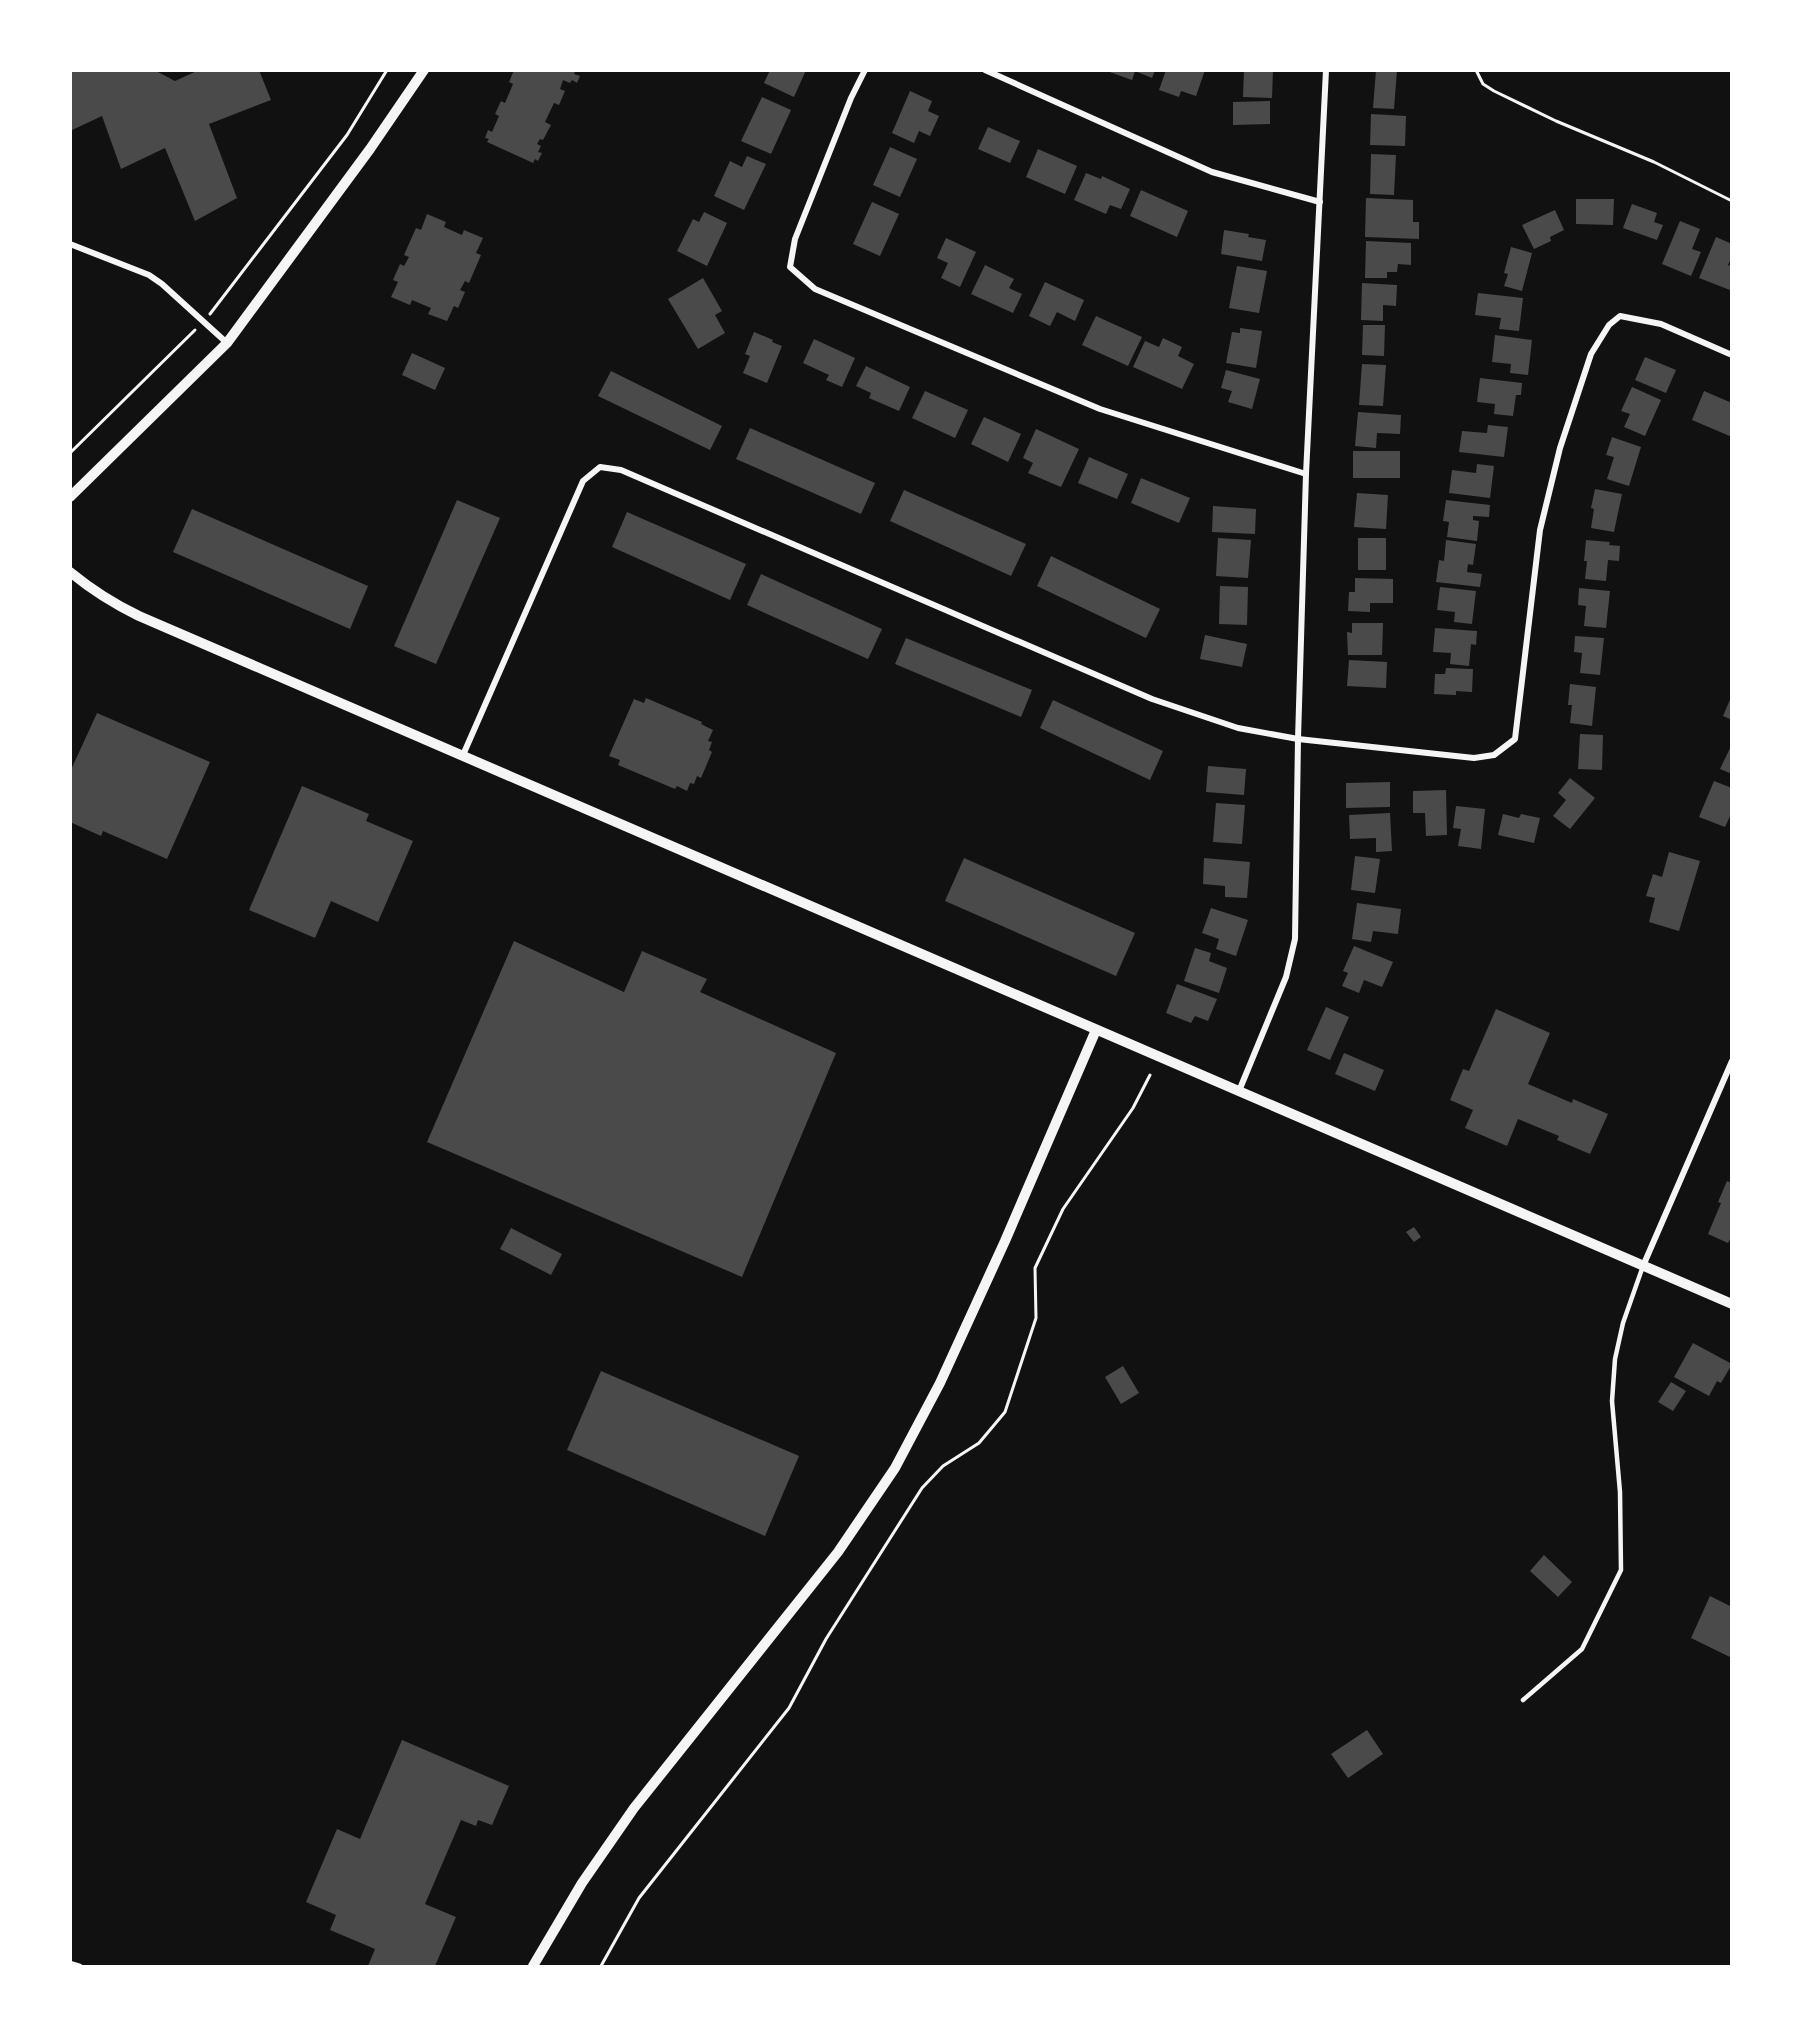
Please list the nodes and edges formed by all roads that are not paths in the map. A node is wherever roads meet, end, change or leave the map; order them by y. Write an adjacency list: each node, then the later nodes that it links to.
1 (424, 70): 7 (street)
2 (865, 70): 9 (street)
3 (985, 70): 5 (street)
4 (1326, 70): 5 (street)
5 (1320, 202): 9 (street)
6 (70, 244): 7 (street)
7 (227, 343): 10 (street)
8 (1731, 355): 12 (street)
9 (1306, 474): 12 (street)
10 (70, 497)
11 (70, 572): 13 (street)
12 (1298, 739): 13 (street); 16 (street)
13 (463, 755): 14 (street)
14 (1096, 1030): 16 (street); 22 (street)
15 (1731, 1061): 17 (street)
16 (1239, 1091): 17 (street)
17 (1643, 1266): 18 (street); 19 (lane)
18 (1731, 1304)
19 (1524, 1700)
20 (70, 1963): 21 (lane)
21 (80, 1966)
22 (533, 1966)

